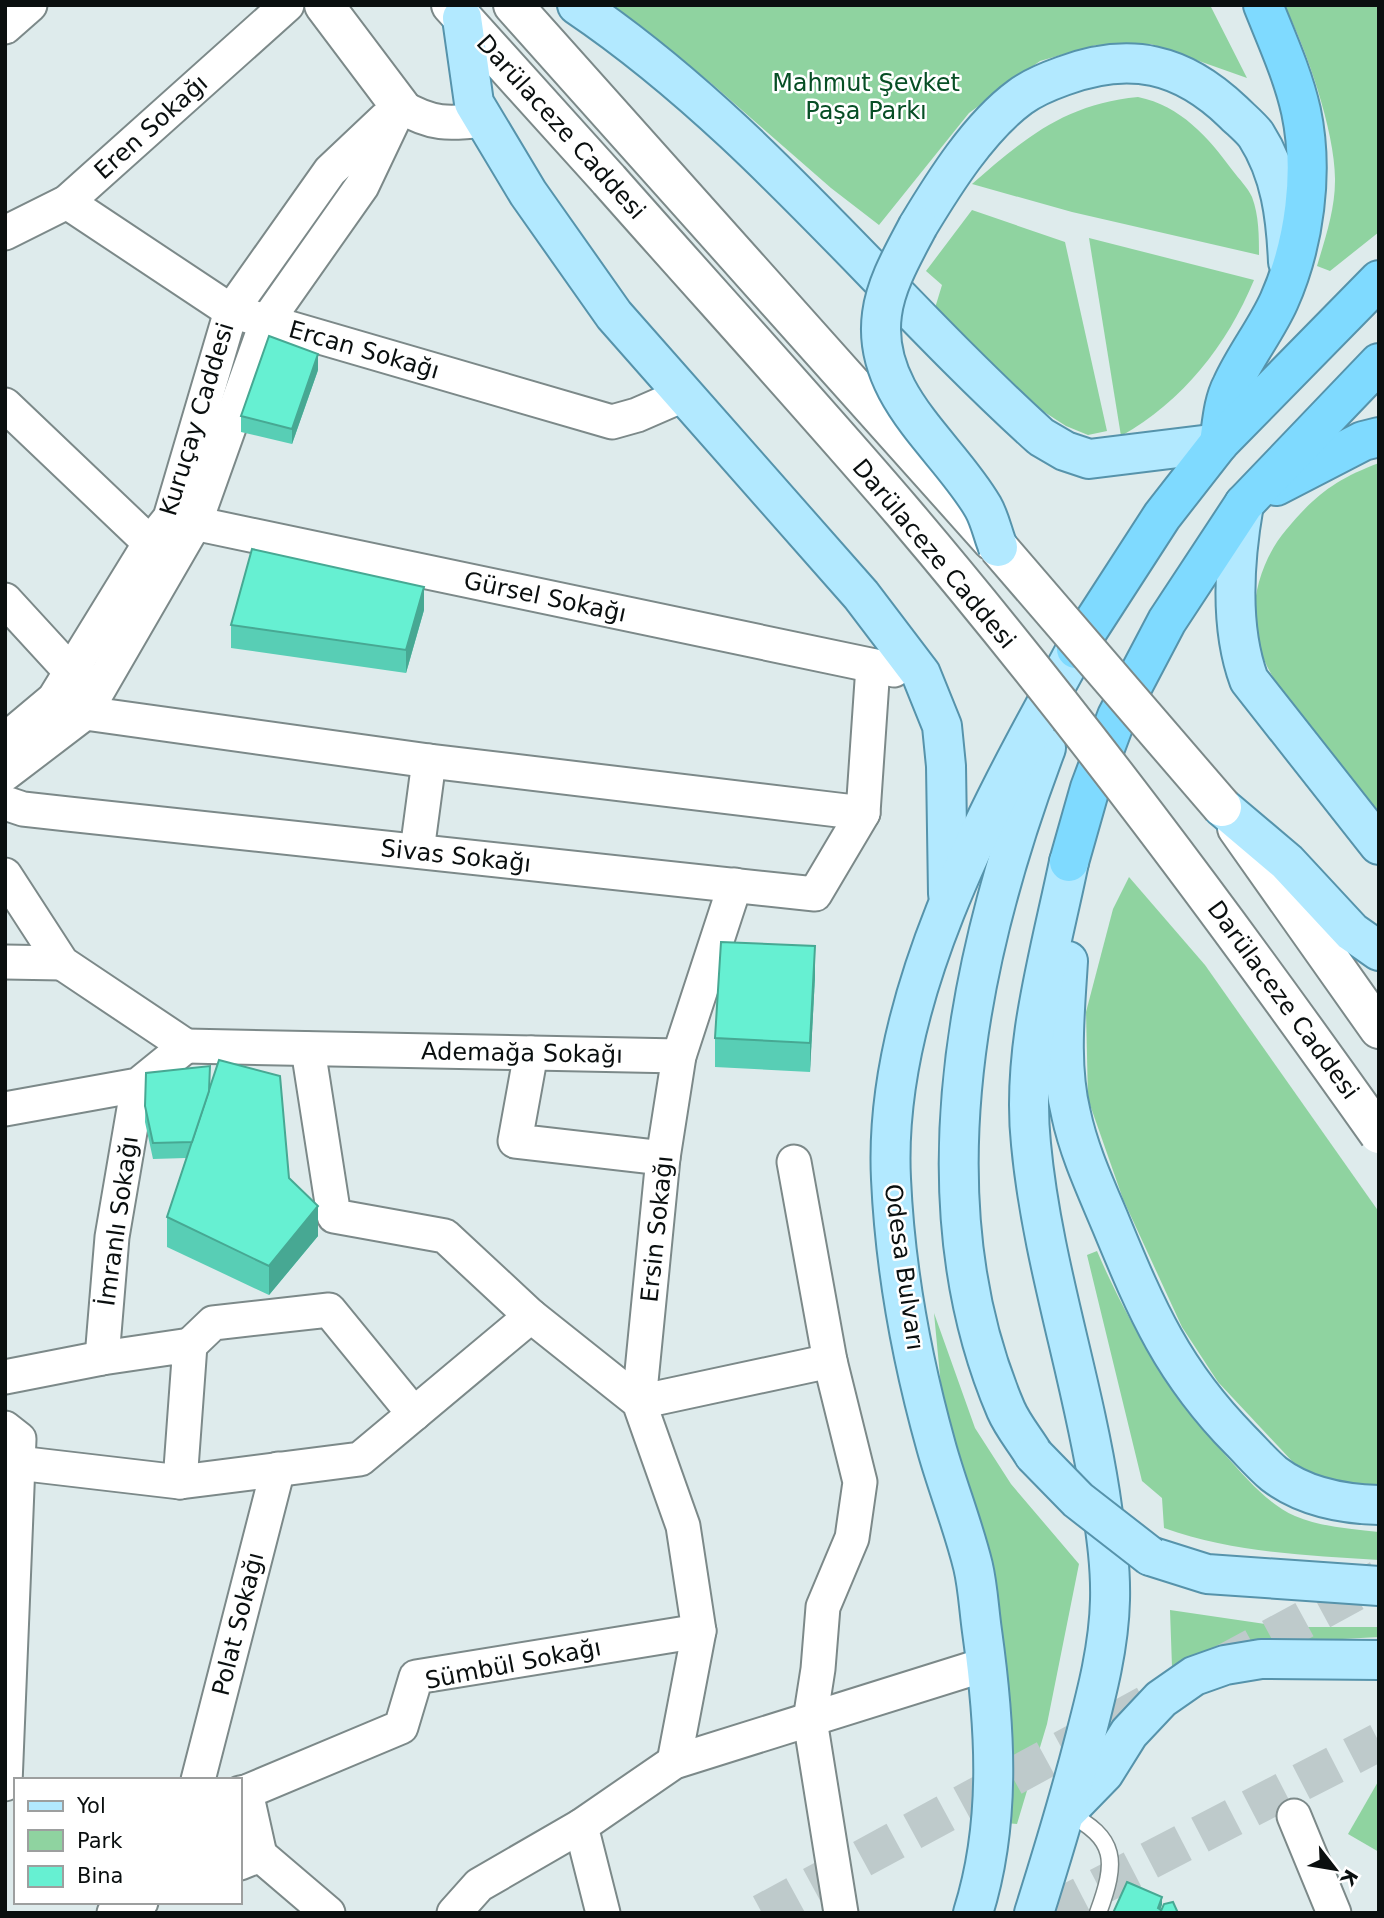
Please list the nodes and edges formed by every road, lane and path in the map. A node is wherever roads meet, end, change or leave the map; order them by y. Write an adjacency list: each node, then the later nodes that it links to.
1 (30, 5): 8 (street)
2 (287, 5): 11 (street, Eren Sokağı)
3 (324, 5): 9 (main road)
4 (513, 5): 24 (main road, Darülaceze Caddesi)
5 (577, 5): 21 (main road)
6 (1263, 5): 13 (highway)
7 (457, 11): 10 (main road); 53 (main road, Darülaceze Caddesi, bridge)
8 (5, 27)
9 (400, 106): 10 (street); 15 (street, Kuruçay Caddesi); 16 (street)
10 (484, 120): 18 (main road)
11 (67, 202): 12 (street, Eren Sokağı); 15 (street, Ercan Sokağı)
12 (5, 233)
13 (1288, 272): 21 (highway); 24 (main road, bridge)
14 (1379, 280): 21 (highway)
15 (231, 310): 16 (street, Ercan Sokağı); 23 (street, Kuruçay Caddesi)
16 (267, 321): 18 (street, Ercan Sokağı); 23 (street)
17 (1379, 363): 22 (highway)
18 (683, 395): 29 (main road)
19 (5, 404): 25 (street)
20 (1379, 437): 22 (highway)
21 (1219, 443): 27 (highway)
22 (1244, 504): 37 (main road); 39 (highway)
23 (182, 520): 25 (street, Kuruçay Caddesi); 28 (street, Gürsel Sokağı)
24 (998, 547): 35 (main road, Darülaceze Caddesi, bridge)
25 (162, 550): 30 (street, Kuruçay Caddesi)
26 (5, 600): 30 (street)
27 (1076, 649): 42 (main road, Odesa Bulvarı); 69 (main road, bridge)
28 (873, 666): 29 (street, Gürsel Sokağı); 36 (street)
29 (921, 674): 42 (main road)
30 (78, 693): 31 (street, Kuruçay Caddesi); 32 (street); 33 (street)
31 (5, 740)
32 (429, 761): 36 (street); 38 (street)
33 (5, 774)
34 (5, 803): 38 (street, Sivas Sokağı)
35 (1222, 807): 43 (main road); 46 (main road, Darülaceze Caddesi)
36 (863, 813): 41 (street, Sivas Sokağı)
37 (1379, 845)
38 (417, 851): 41 (street, Sivas Sokağı)
39 (1069, 862): 67 (main road); 78 (main road)
40 (5, 875): 45 (street)
41 (735, 885): 50 (street)
42 (948, 903): 72 (main road, Odesa Bulvarı)
43 (1379, 951)
44 (5, 962): 45 (street)
45 (62, 962): 47 (street)
46 (1379, 1029)
47 (186, 1046): 48 (street, Ademağa Sokağı); 51 (street)
48 (309, 1049): 49 (street, Ademağa Sokağı); 56 (street)
49 (531, 1053): 50 (street, Ademağa Sokağı); 54 (street)
50 (679, 1056): 54 (street, Ersin Sokağı)
51 (138, 1085): 52 (street); 58 (street, İmranlı Sokağı)
52 (5, 1109)
53 (1379, 1134)
54 (663, 1158): 61 (street, Ersin Sokağı)
55 (794, 1162): 59 (street)
56 (531, 1316): 61 (street); 62 (street)
57 (190, 1345): 58 (street); 62 (street); 66 (street)
58 (102, 1357): 60 (street)
59 (830, 1360): 61 (street); 73 (street)
60 (5, 1377)
61 (639, 1402): 70 (street)
62 (414, 1413): 65 (street)
63 (5, 1428): 64 (street)
64 (18, 1463): 66 (street); 68 (street)
65 (278, 1469): 66 (street); 75 (street, Polat Sokağı)
66 (180, 1482)
67 (1379, 1505)
68 (10, 1522): 76 (street)
69 (1379, 1586)
70 (699, 1631): 74 (street); 77 (street, Sümbül Sokağı)
71 (1379, 1660): 78 (main road)
72 (987, 1664): 73 (street); 88 (main road, Odesa Bulvarı)
73 (810, 1720): 74 (street); 87 (street)
74 (674, 1762): 80 (street)
75 (199, 1778)
76 (5, 1784)
77 (243, 1792): 81 (street)
78 (1065, 1812): 89 (main road); 90 (lane)
79 (1294, 1816): 91 (street)
80 (581, 1826): 85 (street); 86 (street)
81 (250, 1859): 84 (street)
82 (136, 1904): 83 (street)
83 (114, 1913)
84 (328, 1913)
85 (454, 1913)
86 (603, 1913)
87 (841, 1913)
88 (973, 1913)
89 (1034, 1913)
90 (1098, 1913)
91 (1334, 1913)

